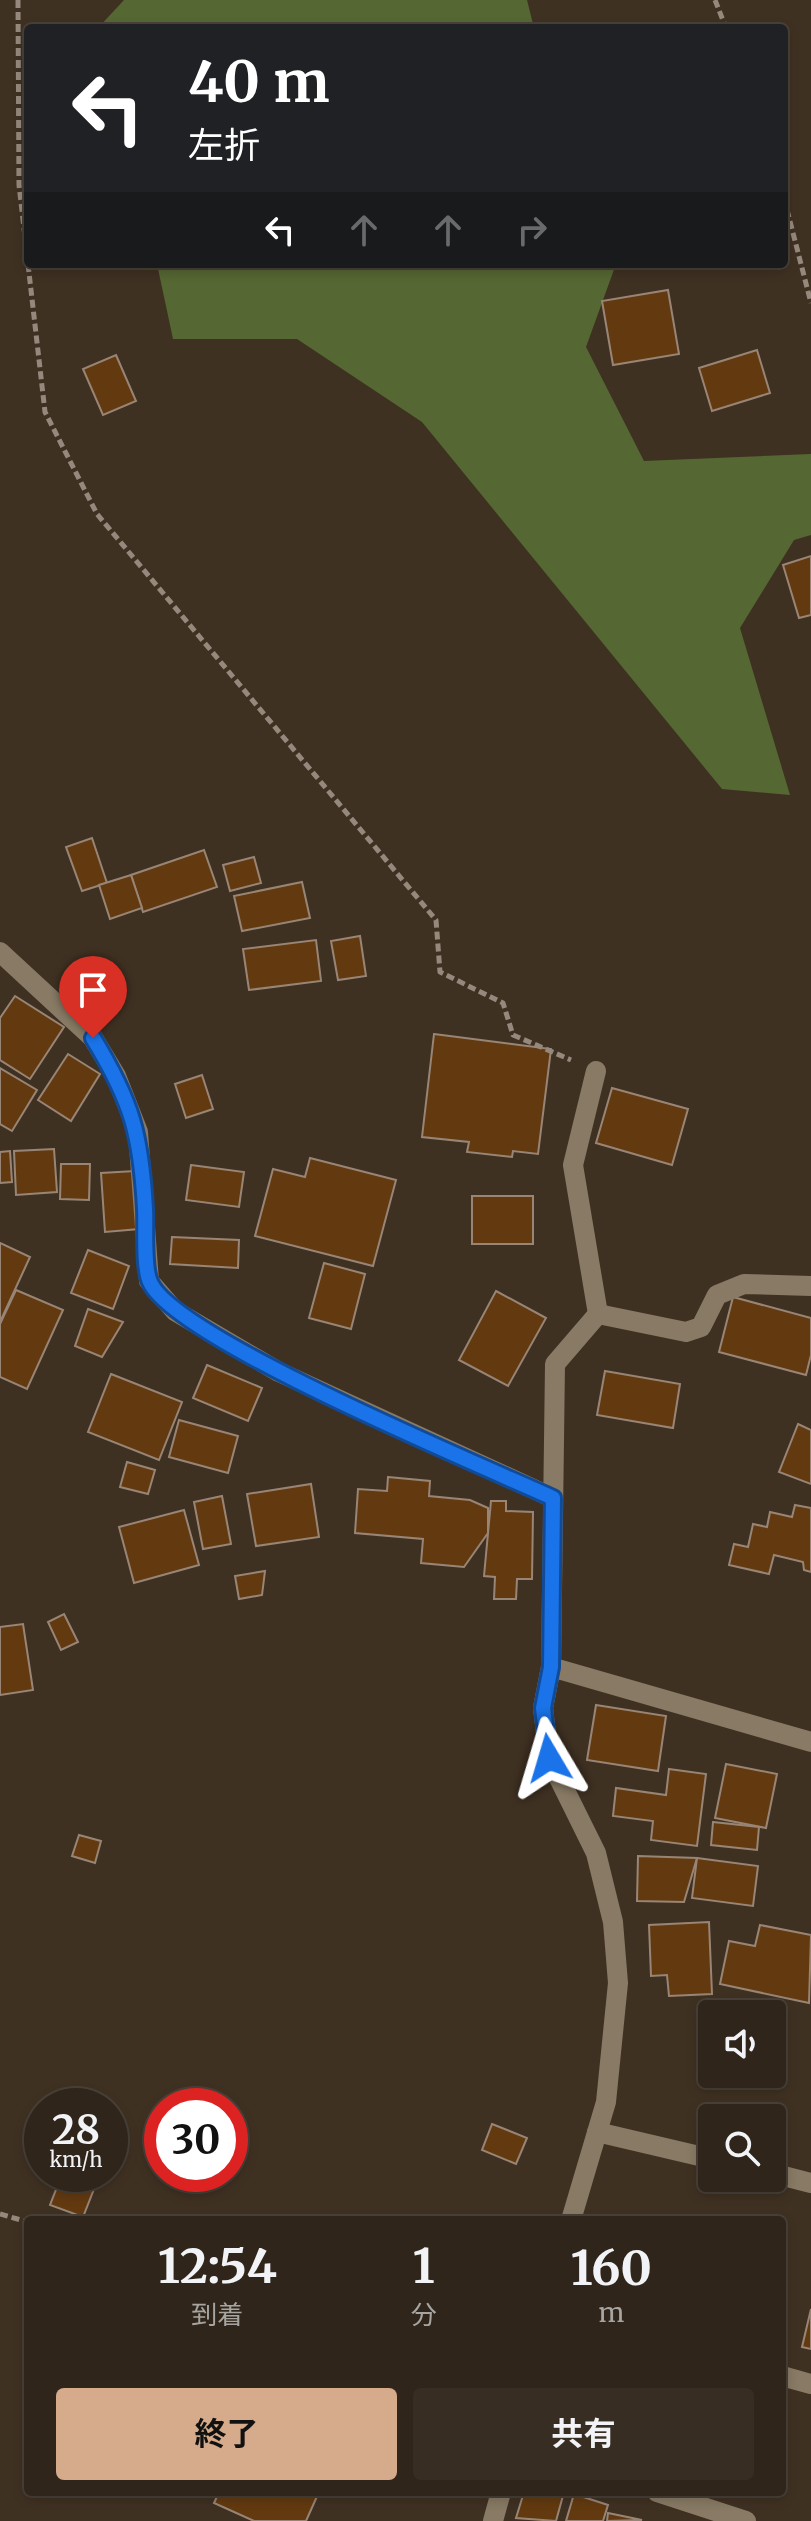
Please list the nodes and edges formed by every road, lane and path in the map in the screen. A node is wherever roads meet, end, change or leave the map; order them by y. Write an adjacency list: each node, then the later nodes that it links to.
1 (18, 0): 5 (path)
2 (715, 0): 3 (path)
3 (724, 24)
4 (788, 214): 7 (path)
5 (24, 228)
6 (29, 268): 9 (path)
7 (811, 303)
8 (0, 952): 12 (street)
9 (596, 1071): 11 (street)
10 (811, 1286): 11 (street)
11 (598, 1314): 12 (street)
12 (553, 1498): 13 (street)
13 (551, 1667): 14 (street); 15 (street)
14 (811, 1742)
15 (597, 2132): 16 (street); 20 (street)
16 (698, 2156)
17 (786, 2177): 18 (street)
18 (811, 2183)
19 (0, 2214): 21 (path)
20 (572, 2216)
21 (24, 2221)
22 (786, 2377): 23 (street)
23 (811, 2384)
24 (500, 2496): 26 (street)
25 (669, 2496): 27 (street)
26 (493, 2521)
27 (746, 2521)

